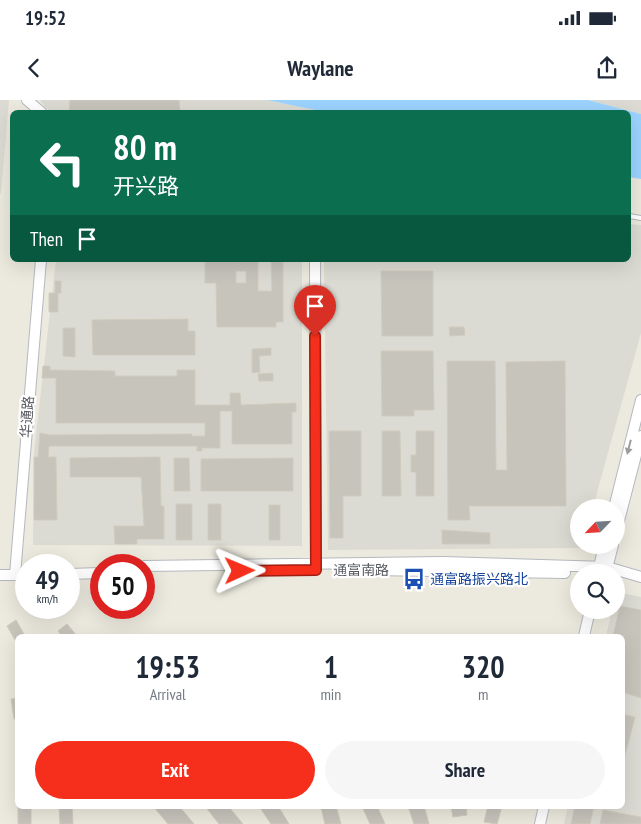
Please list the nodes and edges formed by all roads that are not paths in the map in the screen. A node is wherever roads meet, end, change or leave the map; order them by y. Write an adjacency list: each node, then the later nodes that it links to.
1 (27, 100): 2 (main road)
2 (39, 110)
3 (41, 262): 9 (main road, 华通路)
4 (315, 262): 11 (main road)
5 (641, 400): 7 (main road, one-way to 7)
6 (641, 436): 8 (main road)
7 (616, 499)
8 (625, 499)
9 (16, 554)
10 (155, 566): 11 (main road, 通富南路)
11 (316, 567): 13 (main road, 通富南路); 15 (main road, 通富南路); 16 (main road, 通富南路)
12 (0, 568): 14 (main road)
13 (570, 568)
14 (15, 572): 18 (main road)
15 (155, 573)
16 (570, 573)
17 (625, 574): 20 (main road, 通富南路)
18 (0, 575)
19 (625, 576): 20 (main road, 通富南路)
20 (641, 577)
21 (588, 619): 22 (main road)
22 (585, 634)
23 (543, 809): 24 (main road)
24 (540, 824)

